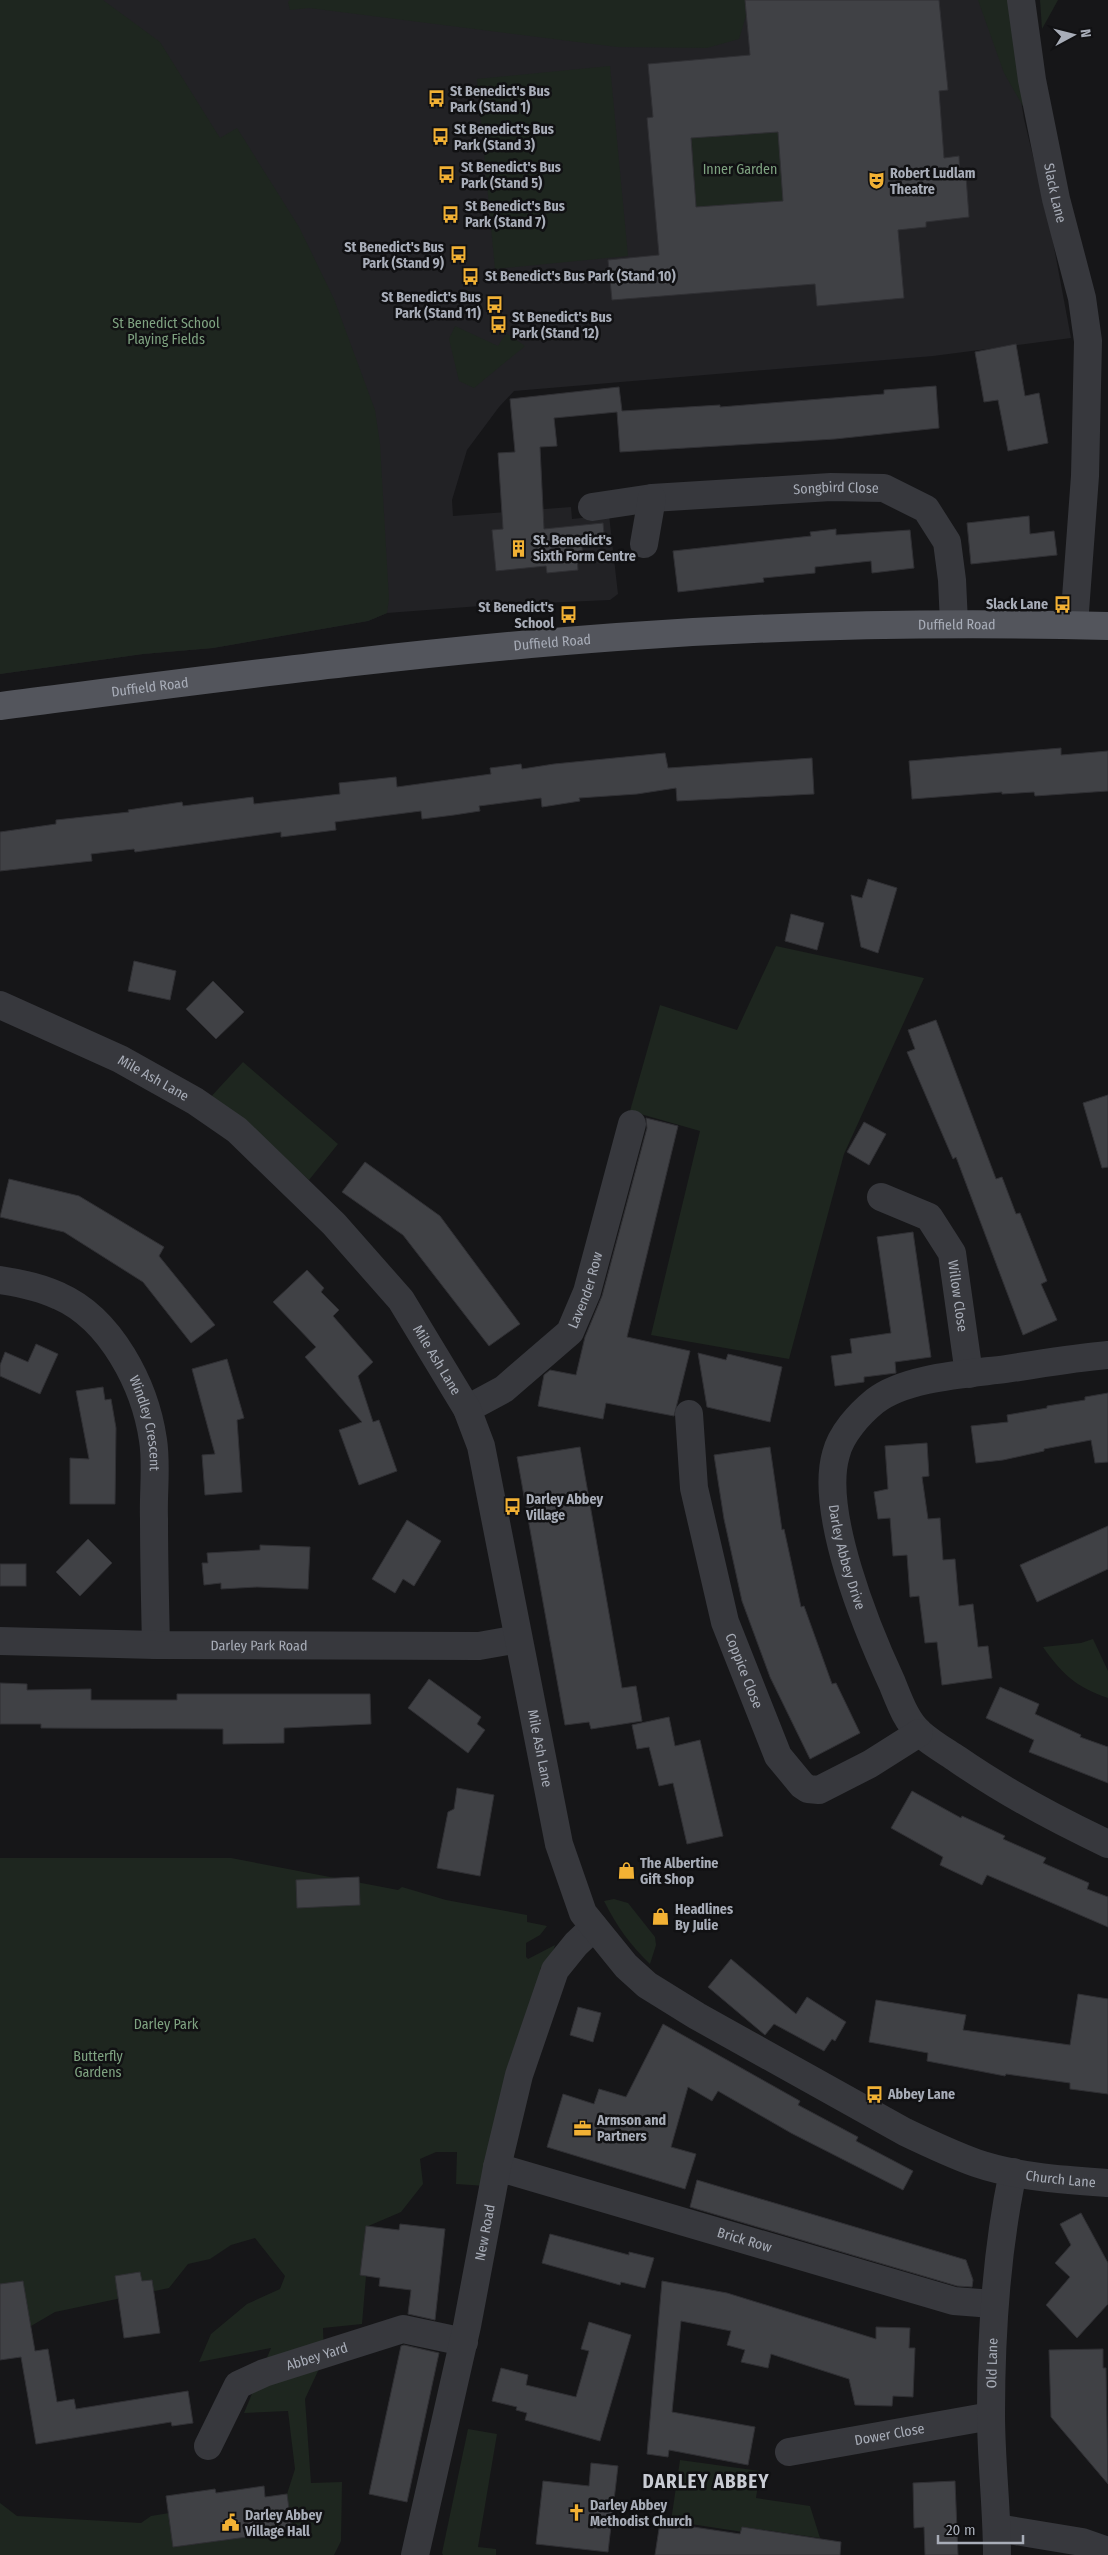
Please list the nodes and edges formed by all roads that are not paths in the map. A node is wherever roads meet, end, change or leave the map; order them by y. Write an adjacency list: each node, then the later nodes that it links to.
1 (1021, 0): 6 (street, Slack Lane)
2 (652, 498): 3 (street, Songbird Close); 4 (street); 5 (street, Songbird Close)
3 (592, 507)
4 (644, 544)
5 (954, 622): 6 (main road, Duffield Road); 8 (main road, Duffield Road)
6 (1074, 625): 7 (main road, Duffield Road)
7 (1108, 626)
8 (0, 706)
9 (0, 1005): 15 (street, Mile Ash Lane)
10 (632, 1124): 15 (street, Lavender Row)
11 (881, 1197): 14 (street, Willow Close)
12 (0, 1280): 19 (street, Windley Crescent)
13 (1108, 1355): 14 (street, Darley Abbey Drive)
14 (969, 1374): 20 (street, Darley Abbey Drive)
15 (467, 1409): 17 (street, Mile Ash Lane)
16 (689, 1414): 20 (street, Coppice Close)
17 (518, 1639): 19 (street, Darley Park Road); 22 (street, Mile Ash Lane)
18 (0, 1640): 19 (street, Darley Park Road)
19 (156, 1645)
20 (919, 1733): 21 (street, Darley Abbey Drive)
21 (1108, 1844)
22 (589, 1920): 23 (street, New Road); 24 (street)
23 (497, 2167): 26 (street, Brick Row); 27 (street, New Road)
24 (1013, 2172): 25 (street, Church Lane); 26 (street, Old Lane)
25 (1108, 2183)
26 (993, 2304): 28 (street, Old Lane)
27 (464, 2342): 29 (street, Abbey Yard); 33 (street, New Road)
28 (991, 2416): 30 (street, Dower Close); 31 (street, Old Lane)
29 (208, 2446)
30 (789, 2452)
31 (997, 2528): 32 (street); 34 (street, Old Lane)
32 (1108, 2550)
33 (415, 2555)
34 (997, 2555)

